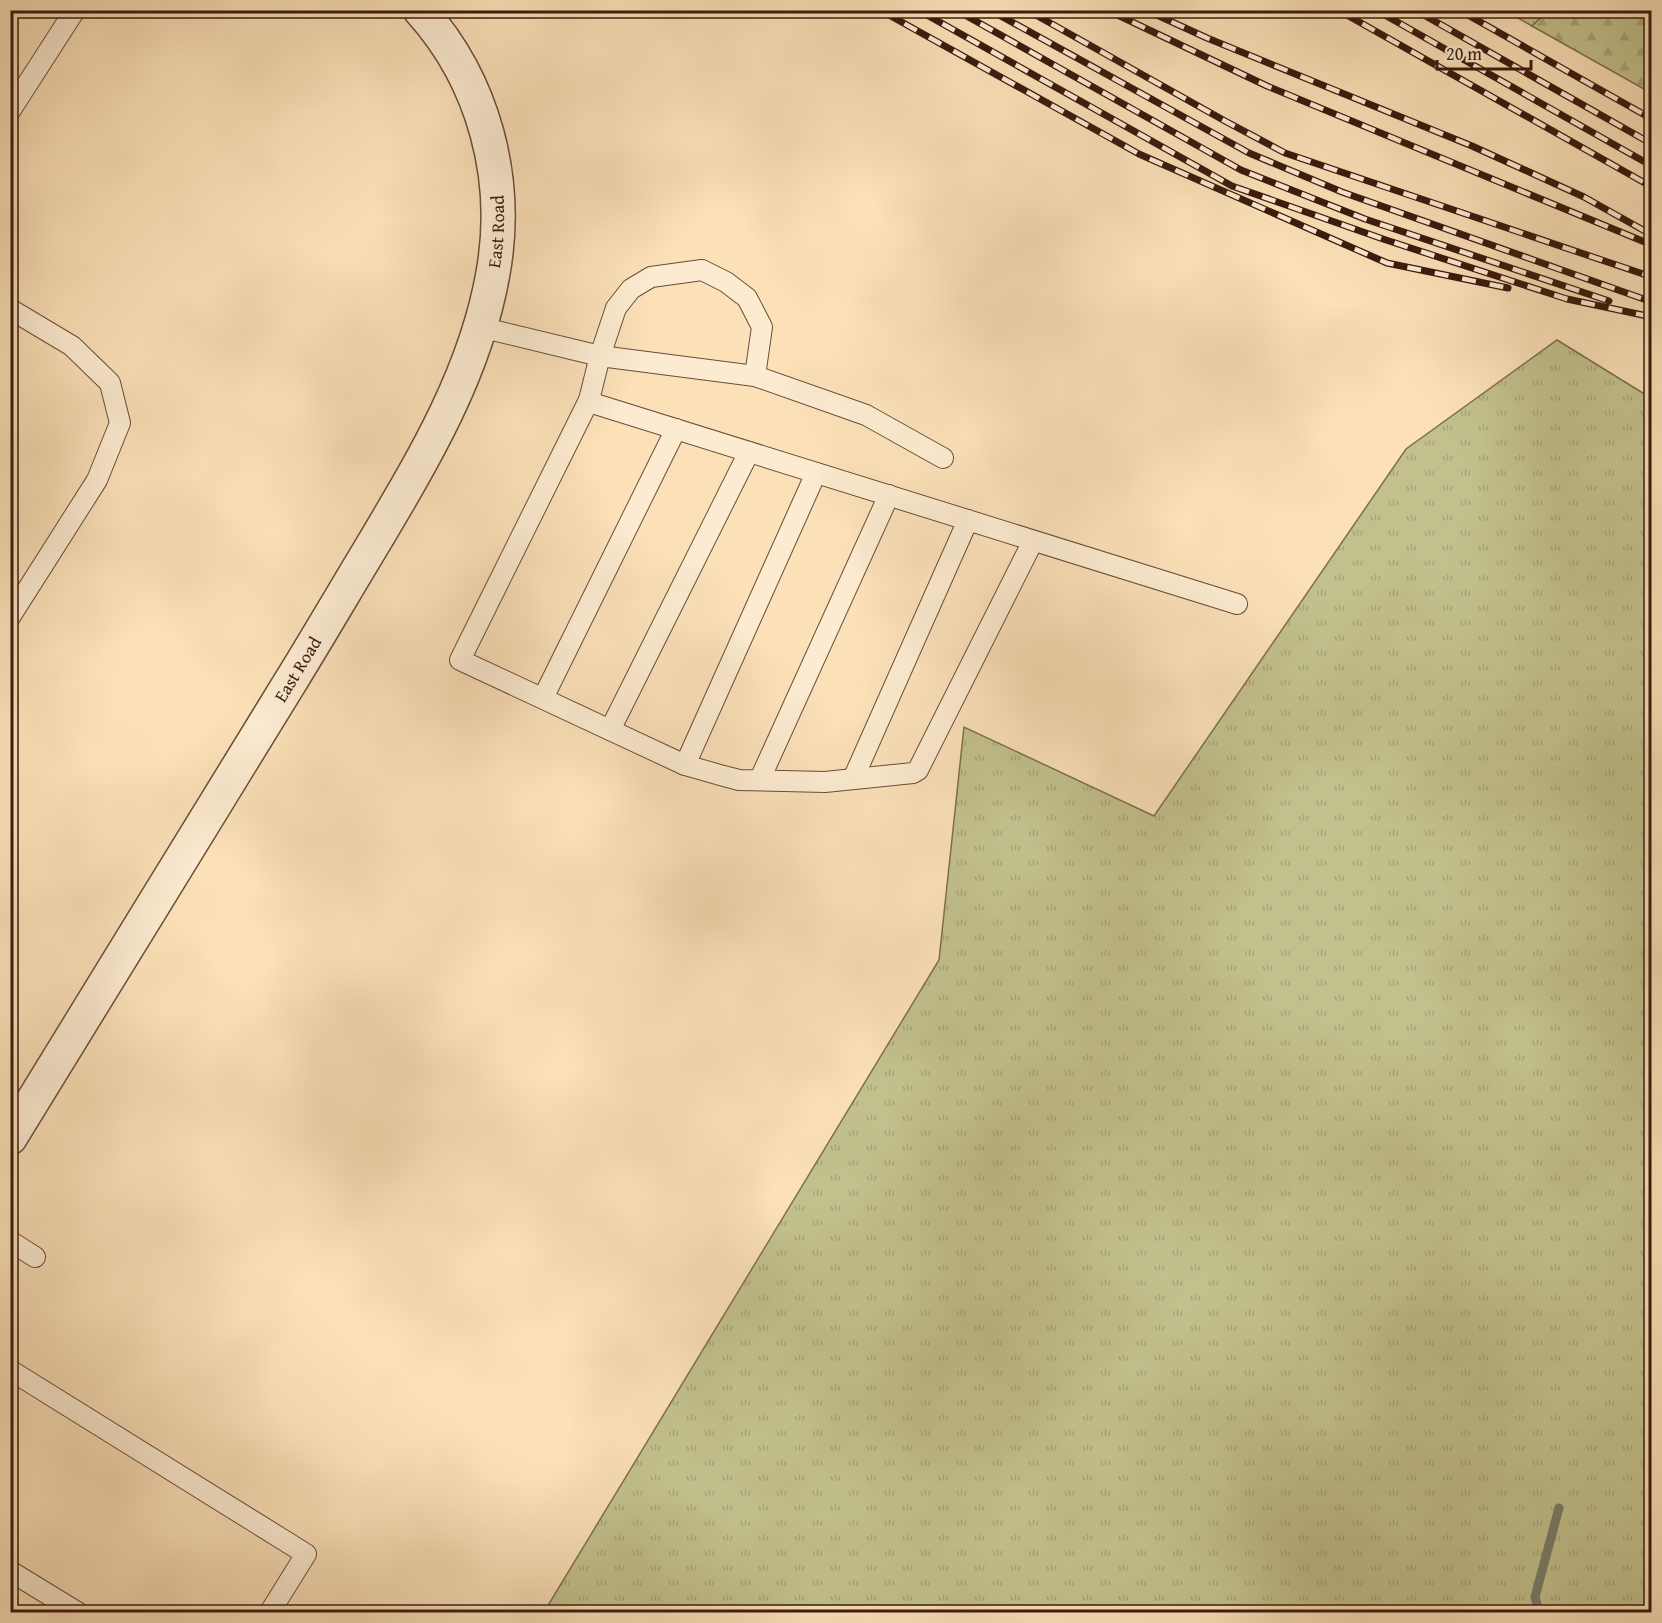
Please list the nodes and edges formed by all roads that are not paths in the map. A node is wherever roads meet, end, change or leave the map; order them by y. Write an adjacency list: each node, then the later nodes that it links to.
1 (75, 10): 3 (lane)
2 (420, 10): 5 (street, East Road)
3 (10, 111)
4 (10, 309): 17 (lane)
5 (480, 327): 6 (lane); 23 (street, East Road)
6 (600, 356): 7 (lane); 7 (lane); 8 (lane)
7 (755, 376): 11 (lane)
8 (589, 400): 9 (lane); 18 (lane)
9 (676, 429): 10 (lane); 18 (lane)
10 (749, 452): 12 (lane); 19 (lane)
11 (943, 458)
12 (816, 473): 13 (lane); 20 (lane)
13 (889, 495): 14 (lane); 21 (lane)
14 (968, 520): 15 (lane); 22 (lane)
15 (1033, 541): 16 (lane); 22 (lane)
16 (1237, 604)
17 (10, 617)
18 (543, 698): 19 (lane)
19 (610, 730): 20 (lane)
20 (685, 765): 21 (lane)
21 (760, 779): 22 (lane)
22 (853, 779)
23 (10, 1138)
24 (10, 1241): 25 (lane)
25 (35, 1257)
26 (10, 1370): 29 (lane)
27 (10, 1571): 28 (lane)
28 (77, 1612)
29 (270, 1612)

